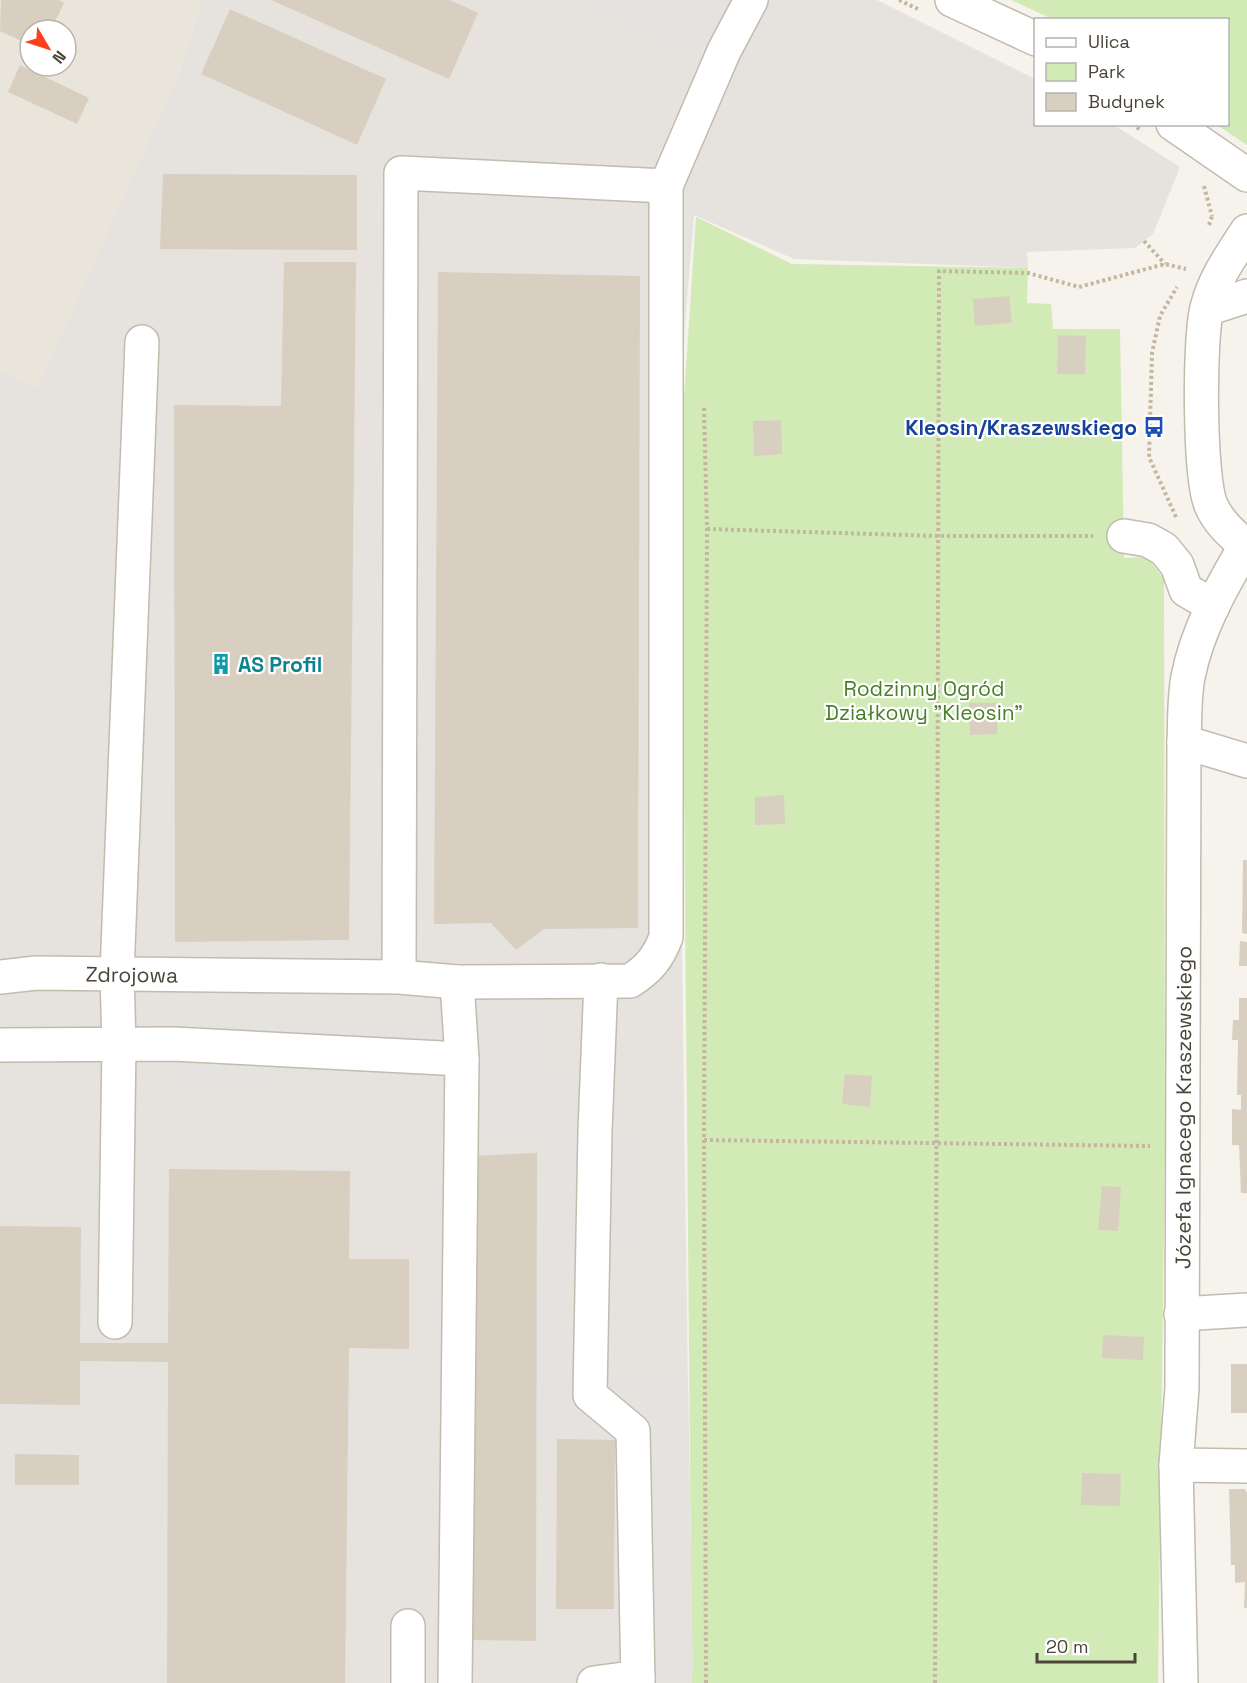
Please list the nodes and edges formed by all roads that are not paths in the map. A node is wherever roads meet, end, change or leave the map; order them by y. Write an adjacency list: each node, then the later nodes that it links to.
1 (751, 0): 6 (street)
2 (952, 0): 3 (street)
3 (1034, 39)
4 (1176, 126): 5 (street)
5 (1247, 175)
6 (666, 186): 18 (street); 19 (street, Zdrojowa)
7 (1247, 231): 9 (street, Józefa Ignacego Kraszewskiego)
8 (1247, 296): 9 (street)
9 (1206, 309): 12 (street, Józefa Ignacego Kraszewskiego)
10 (142, 342): 16 (street)
11 (1124, 536): 13 (street)
12 (1246, 545): 13 (street, Józefa Ignacego Kraszewskiego)
13 (1213, 606): 14 (street, Józefa Ignacego Kraszewskiego)
14 (1184, 742): 15 (street); 25 (street, Józefa Ignacego Kraszewskiego)
15 (1247, 761)
16 (117, 974): 17 (street, Zdrojowa); 18 (street, Zdrojowa); 21 (street)
17 (0, 977)
18 (399, 977): 20 (street, Zdrojowa)
19 (601, 980): 20 (street, Zdrojowa); 30 (street)
20 (457, 982): 23 (street)
21 (118, 1044): 22 (street); 23 (street); 26 (street)
22 (0, 1045)
23 (462, 1059): 32 (street)
24 (1247, 1310): 25 (street)
25 (1181, 1314): 27 (street, Józefa Ignacego Kraszewskiego)
26 (115, 1322)
27 (1176, 1465): 28 (street); 34 (street, Józefa Ignacego Kraszewskiego)
28 (1247, 1466)
29 (408, 1626): 31 (street)
30 (638, 1680): 33 (street)
31 (408, 1683)
32 (455, 1683)
33 (594, 1683)
34 (1181, 1683)

